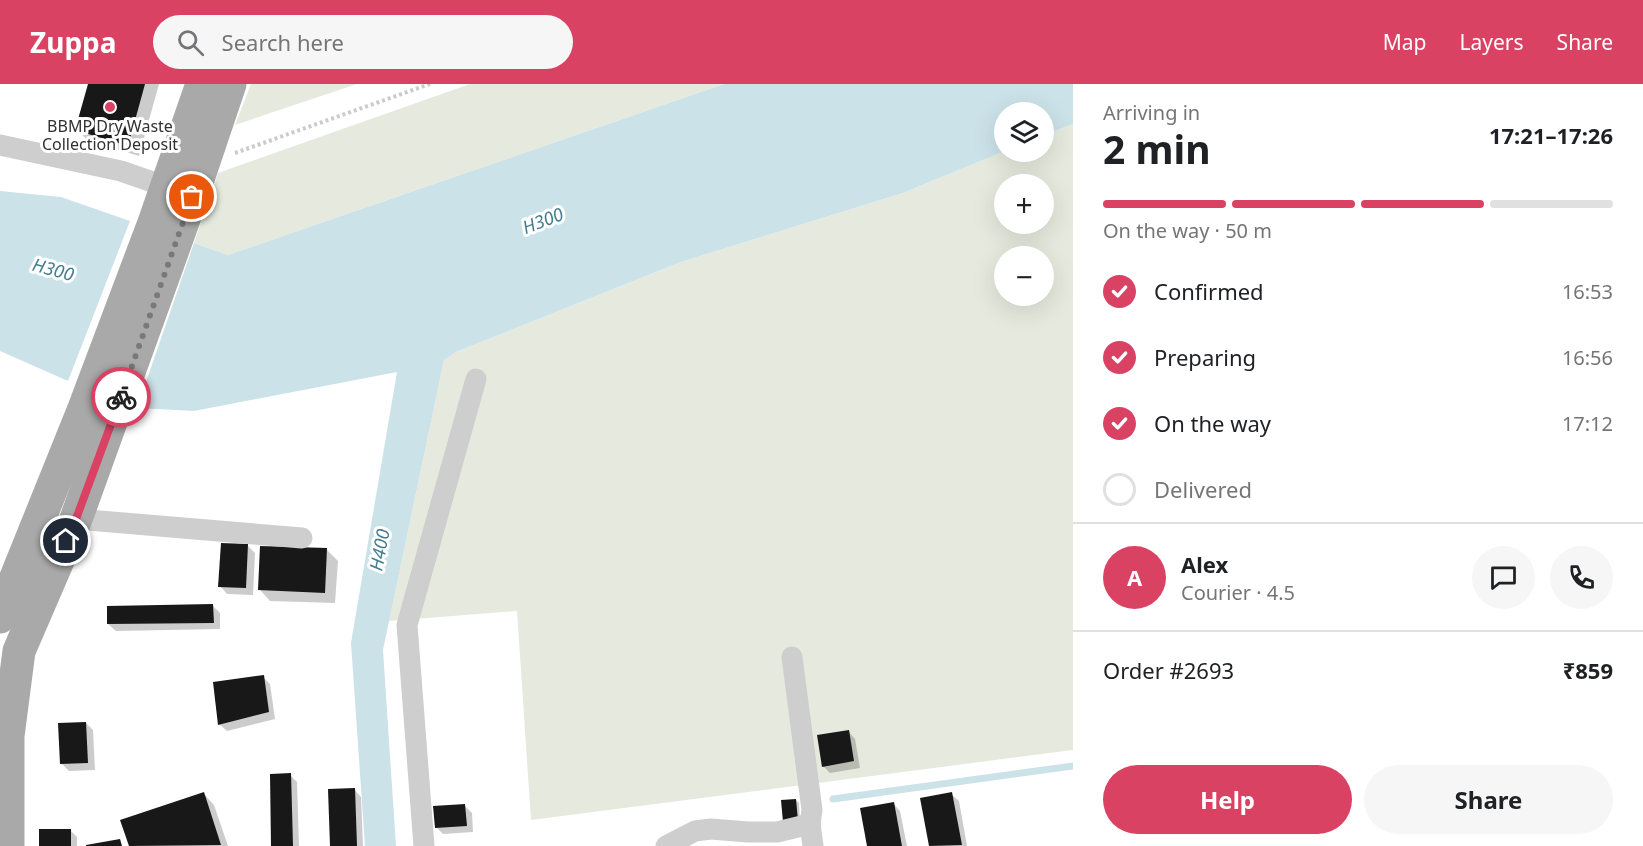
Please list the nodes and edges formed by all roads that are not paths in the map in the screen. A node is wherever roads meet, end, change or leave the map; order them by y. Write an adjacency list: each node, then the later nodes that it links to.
1 (202, 84): 4 (main road)
2 (230, 84): 5 (main road)
3 (0, 145): 4 (street)
4 (167, 187): 5 (main road)
5 (168, 226): 7 (main road)
6 (476, 378): 14 (street)
7 (97, 417): 8 (main road); 10 (main road)
8 (76, 519): 9 (street); 13 (main road)
9 (302, 538)
10 (0, 617)
11 (792, 657): 12 (street)
12 (810, 824): 15 (street); 16 (street)
13 (8, 846)
14 (424, 846)
15 (666, 846)
16 (813, 846)

